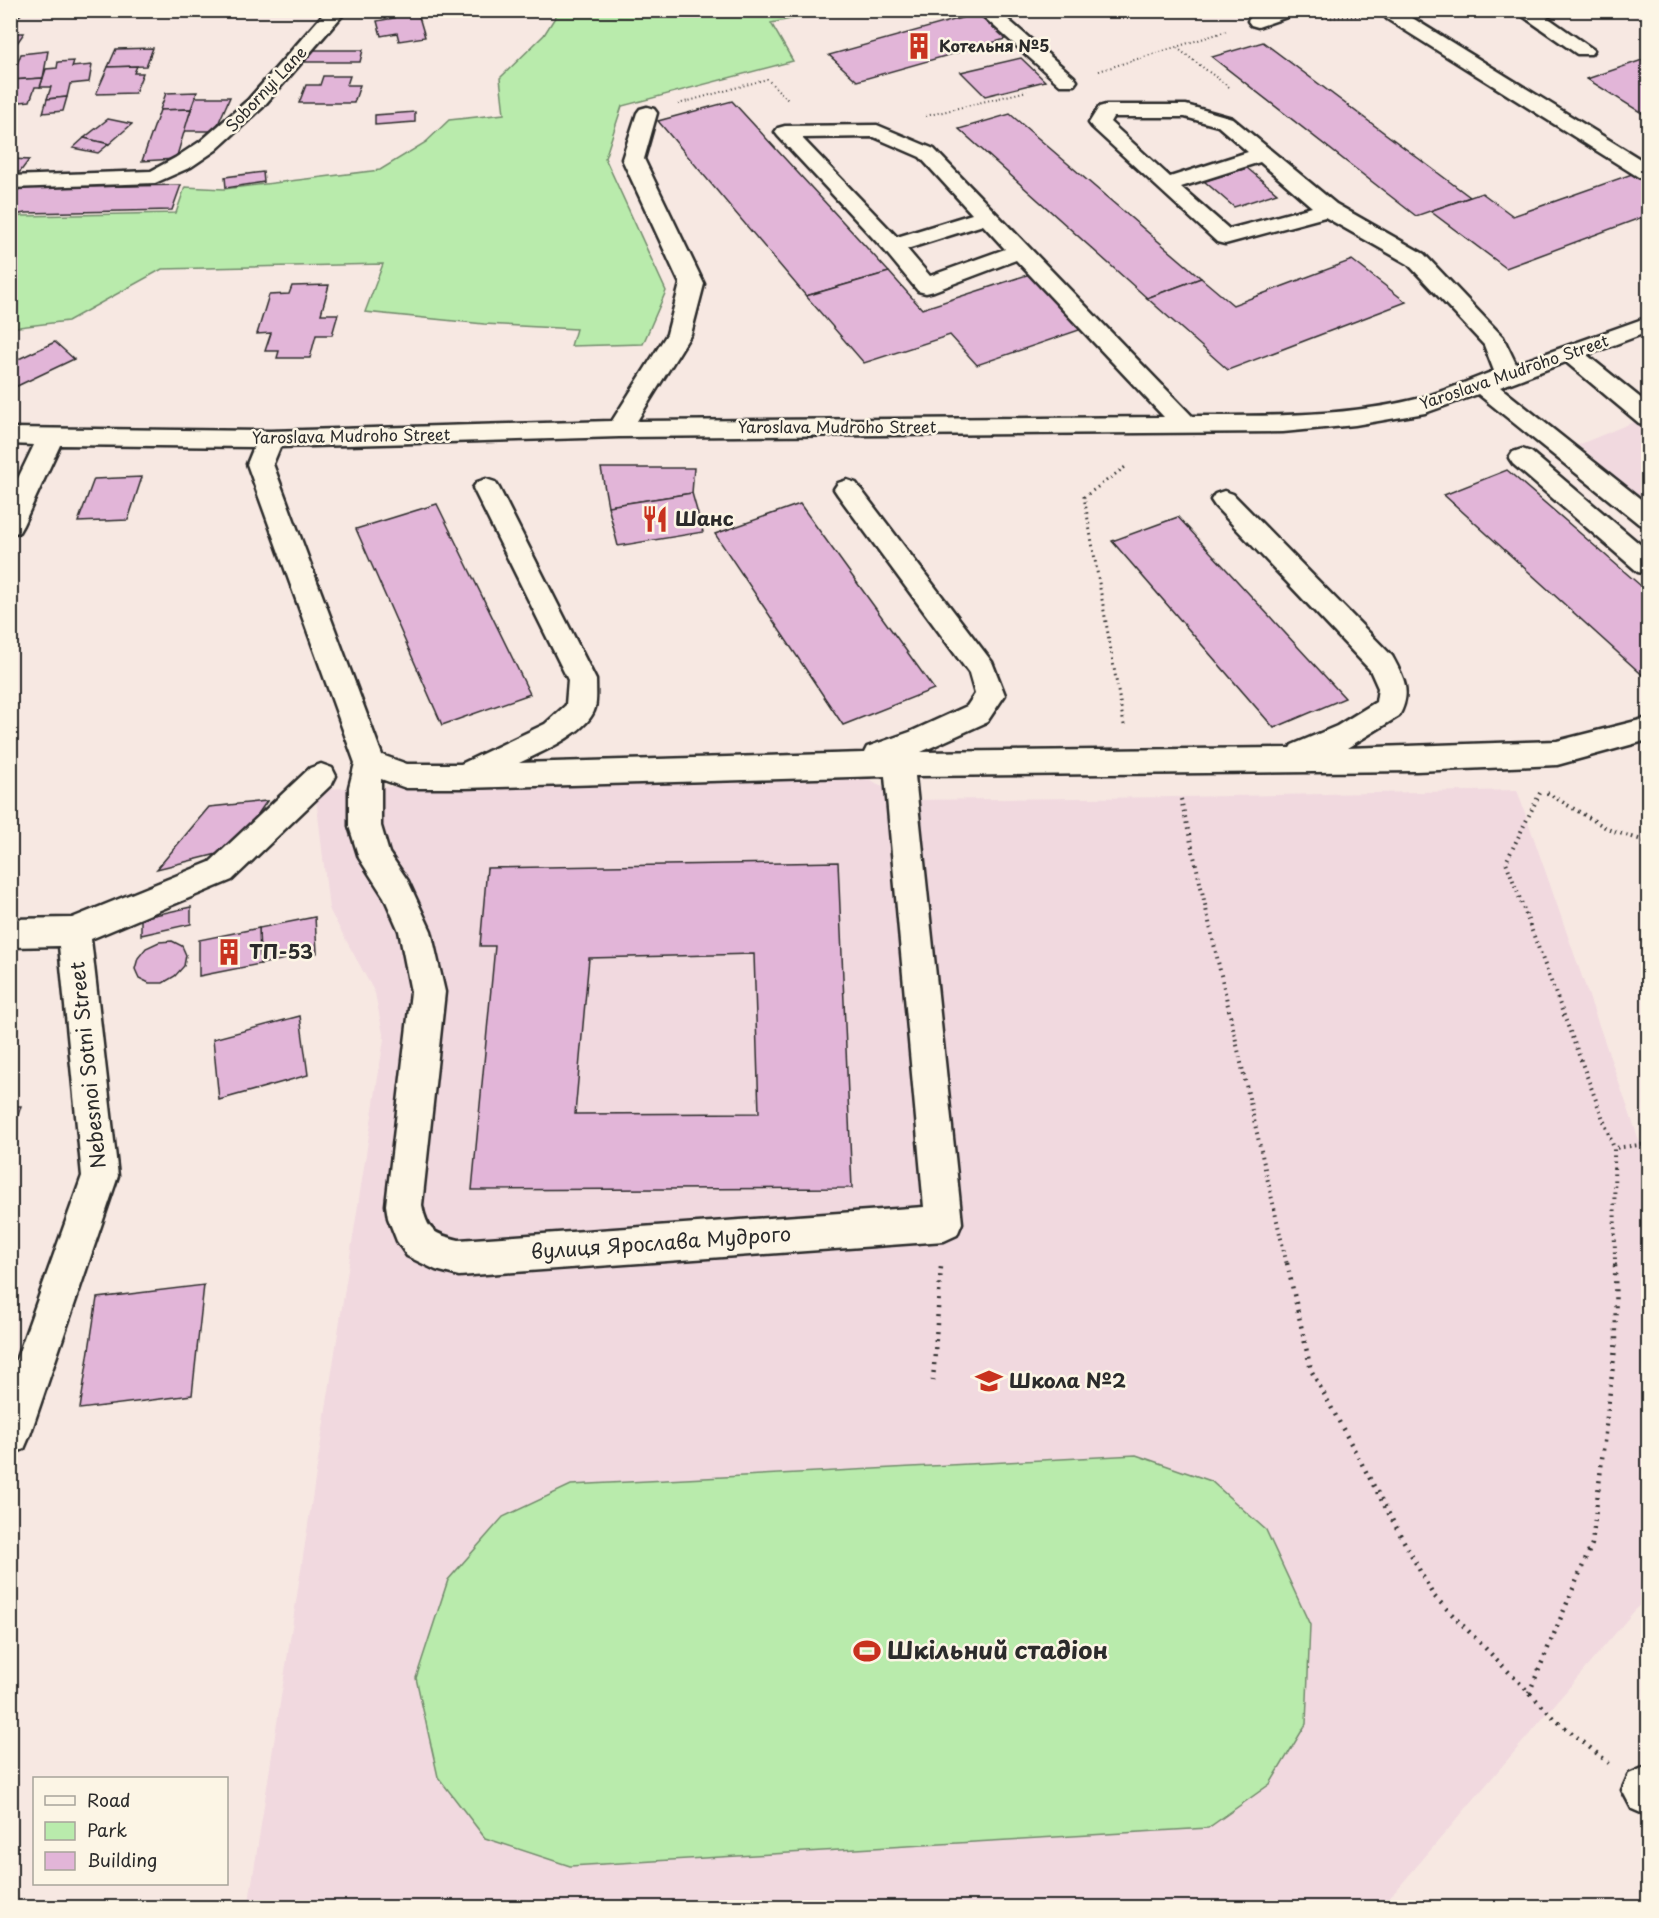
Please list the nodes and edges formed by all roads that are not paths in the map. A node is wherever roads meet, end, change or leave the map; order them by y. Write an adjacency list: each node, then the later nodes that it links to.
1 (338, 10): 12 (street, Sobornyi Lane)
2 (986, 10): 8 (street)
3 (1288, 10): 6 (street)
4 (1523, 10): 7 (street)
5 (1394, 15): 11 (street)
6 (1258, 21)
7 (1584, 50)
8 (1067, 81)
9 (647, 113): 24 (street)
10 (1263, 154): 13 (street); 13 (street); 14 (street)
11 (1648, 173)
12 (10, 182)
13 (1166, 186): 14 (street)
14 (1328, 209): 20 (street)
15 (987, 216): 16 (street); 16 (street); 17 (street)
16 (893, 246): 17 (street)
17 (1020, 251): 23 (street)
18 (1648, 324): 19 (street, Yaroslava Mudroho Street)
19 (1570, 353): 20 (street, Yaroslava Mudroho Street); 22 (street)
20 (1508, 375): 21 (street, Yaroslava Mudroho Street)
21 (1482, 384): 23 (street, Yaroslava Mudroho Street); 32 (street)
22 (1648, 417)
23 (1185, 425): 24 (street, Yaroslava Mudroho Street)
24 (619, 429): 27 (street, Yaroslava Mudroho Street)
25 (10, 436): 26 (street, Yaroslava Mudroho Street)
26 (50, 438): 27 (street, Yaroslava Mudroho Street); 33 (street)
27 (270, 439): 37 (street)
28 (1522, 458): 34 (street)
29 (486, 488): 41 (street)
30 (847, 489): 39 (street)
31 (1224, 500): 36 (street)
32 (1648, 518)
33 (10, 525)
34 (1648, 565)
35 (1648, 729): 36 (street)
36 (1284, 760): 38 (street)
37 (370, 763): 38 (street, вулиця Ярослава Мудрого); 41 (street)
38 (899, 764): 39 (street)
39 (851, 765): 41 (street)
40 (321, 776): 42 (street)
41 (463, 776)
42 (74, 932): 43 (street); 44 (street, Nebesnoi Sotni Street)
43 (10, 933)
44 (10, 1435)

